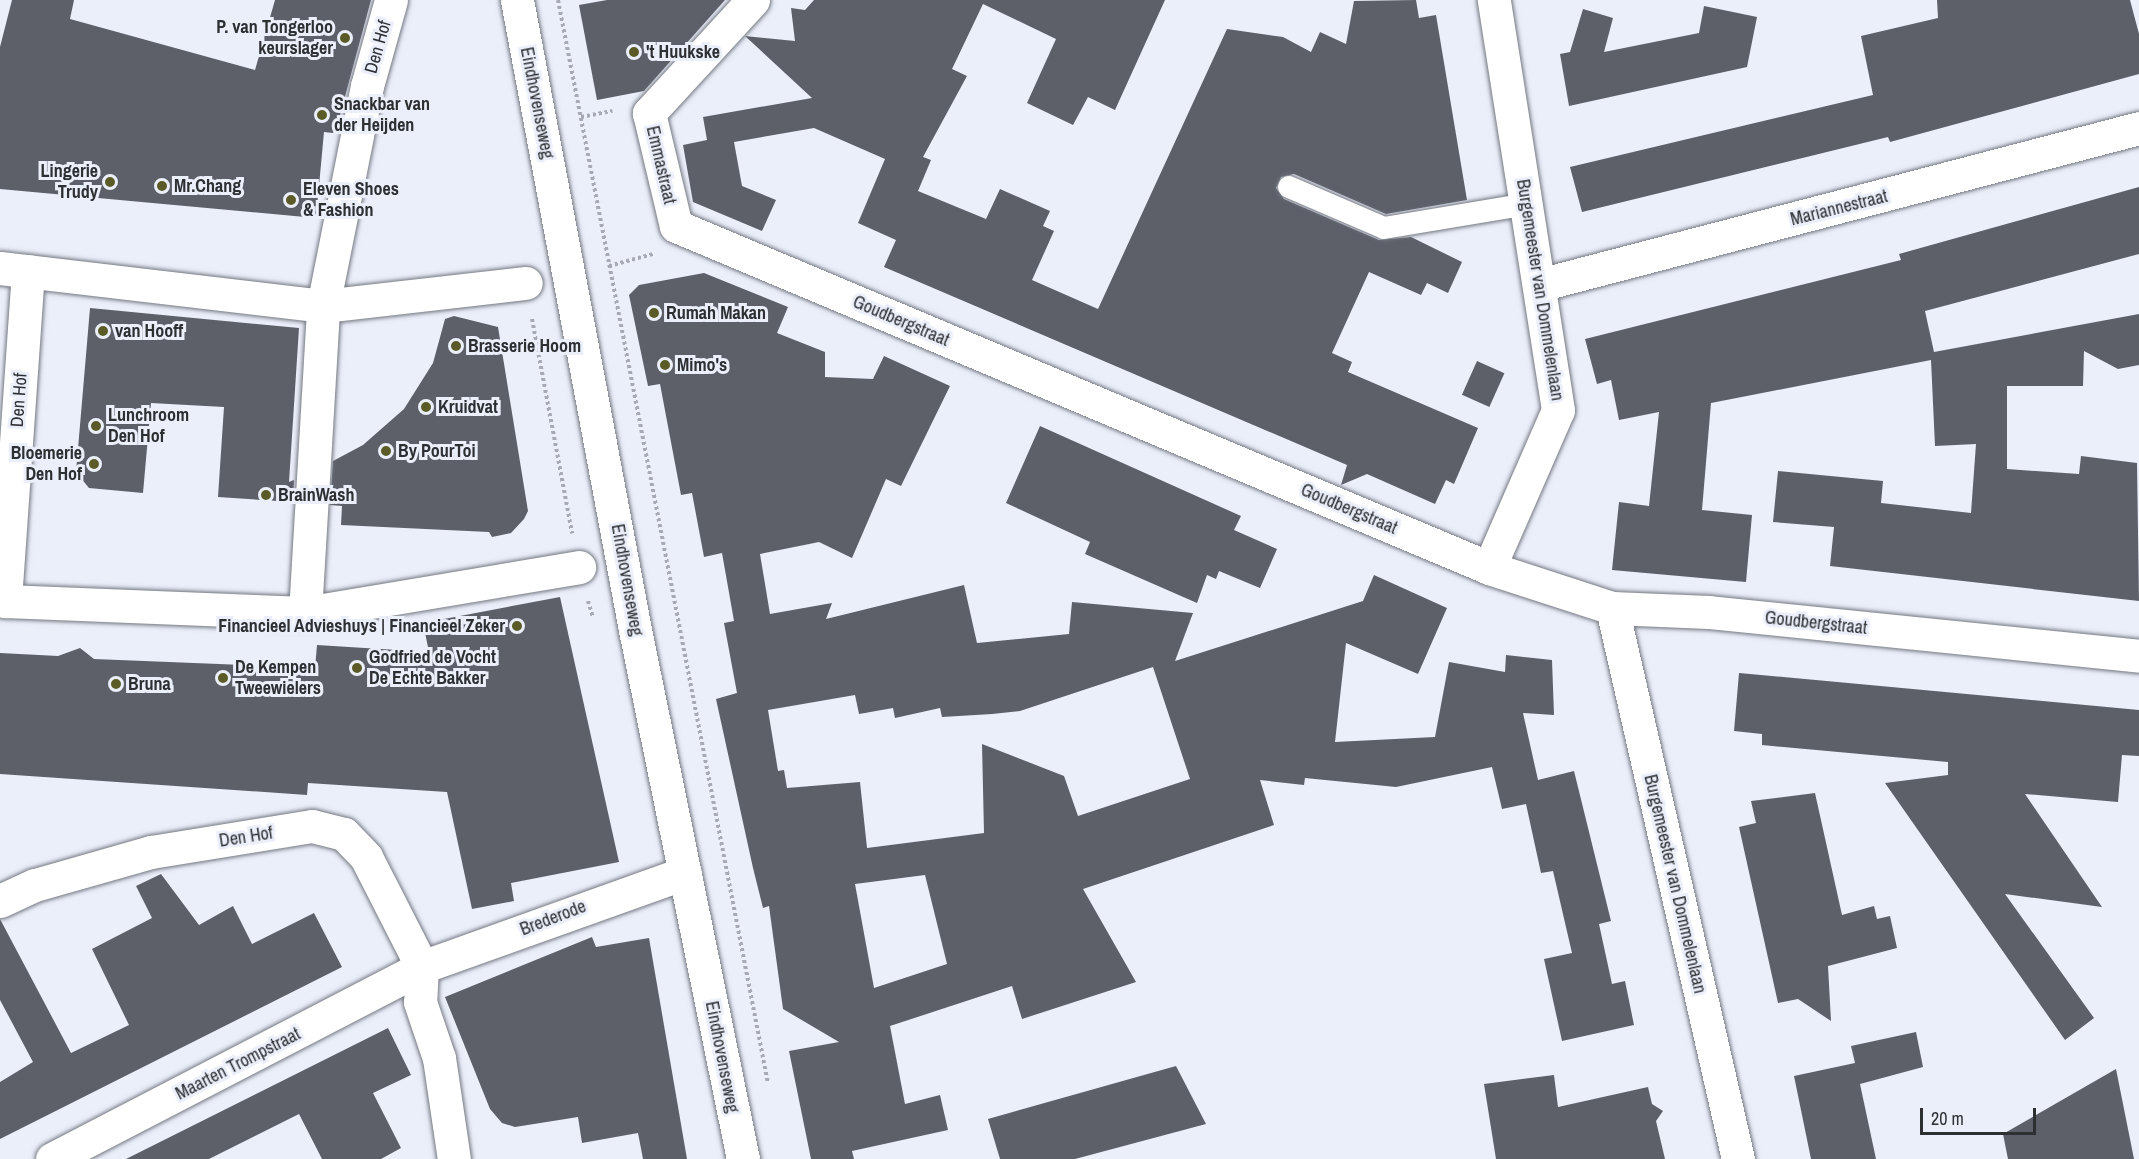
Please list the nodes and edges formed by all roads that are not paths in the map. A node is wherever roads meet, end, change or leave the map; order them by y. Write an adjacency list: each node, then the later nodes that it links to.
1 (391, 0): 12 (street, Den Hof)
2 (517, 0): 19 (street, Eindhovenseweg)
3 (753, 0): 8 (street, Emmastraat)
4 (1494, 0): 7 (street, Burgemeester van Dommelenlaan)
5 (2139, 128): 11 (street, Mariannestraat)
6 (1289, 187): 7 (lane)
7 (1527, 204): 11 (street, Burgemeester van Dommelenlaan)
8 (676, 226): 14 (street, Goudbergstraat)
9 (14, 270): 12 (street, Den Hof); 15 (street, Den Hof)
10 (526, 283): 12 (street, Den Hof)
11 (1539, 285): 14 (street, Burgemeester van Dommelenlaan)
12 (323, 306): 17 (street, Den Hof)
13 (579, 567): 17 (street, Den Hof)
14 (1489, 568): 16 (street, Goudbergstraat)
15 (3, 606): 17 (street, Den Hof)
16 (1612, 608): 18 (street, Goudbergstraat); 25 (street, Burgemeester van Dommelenlaan)
17 (305, 613)
18 (2139, 656)
19 (685, 873): 21 (street, Brederode); 24 (street, Eindhovenseweg)
20 (0, 901): 21 (street, Den Hof)
21 (422, 967): 22 (street, Maarten Trompstraat); 23 (street)
22 (52, 1159)
23 (454, 1159)
24 (743, 1159)
25 (1738, 1159)

